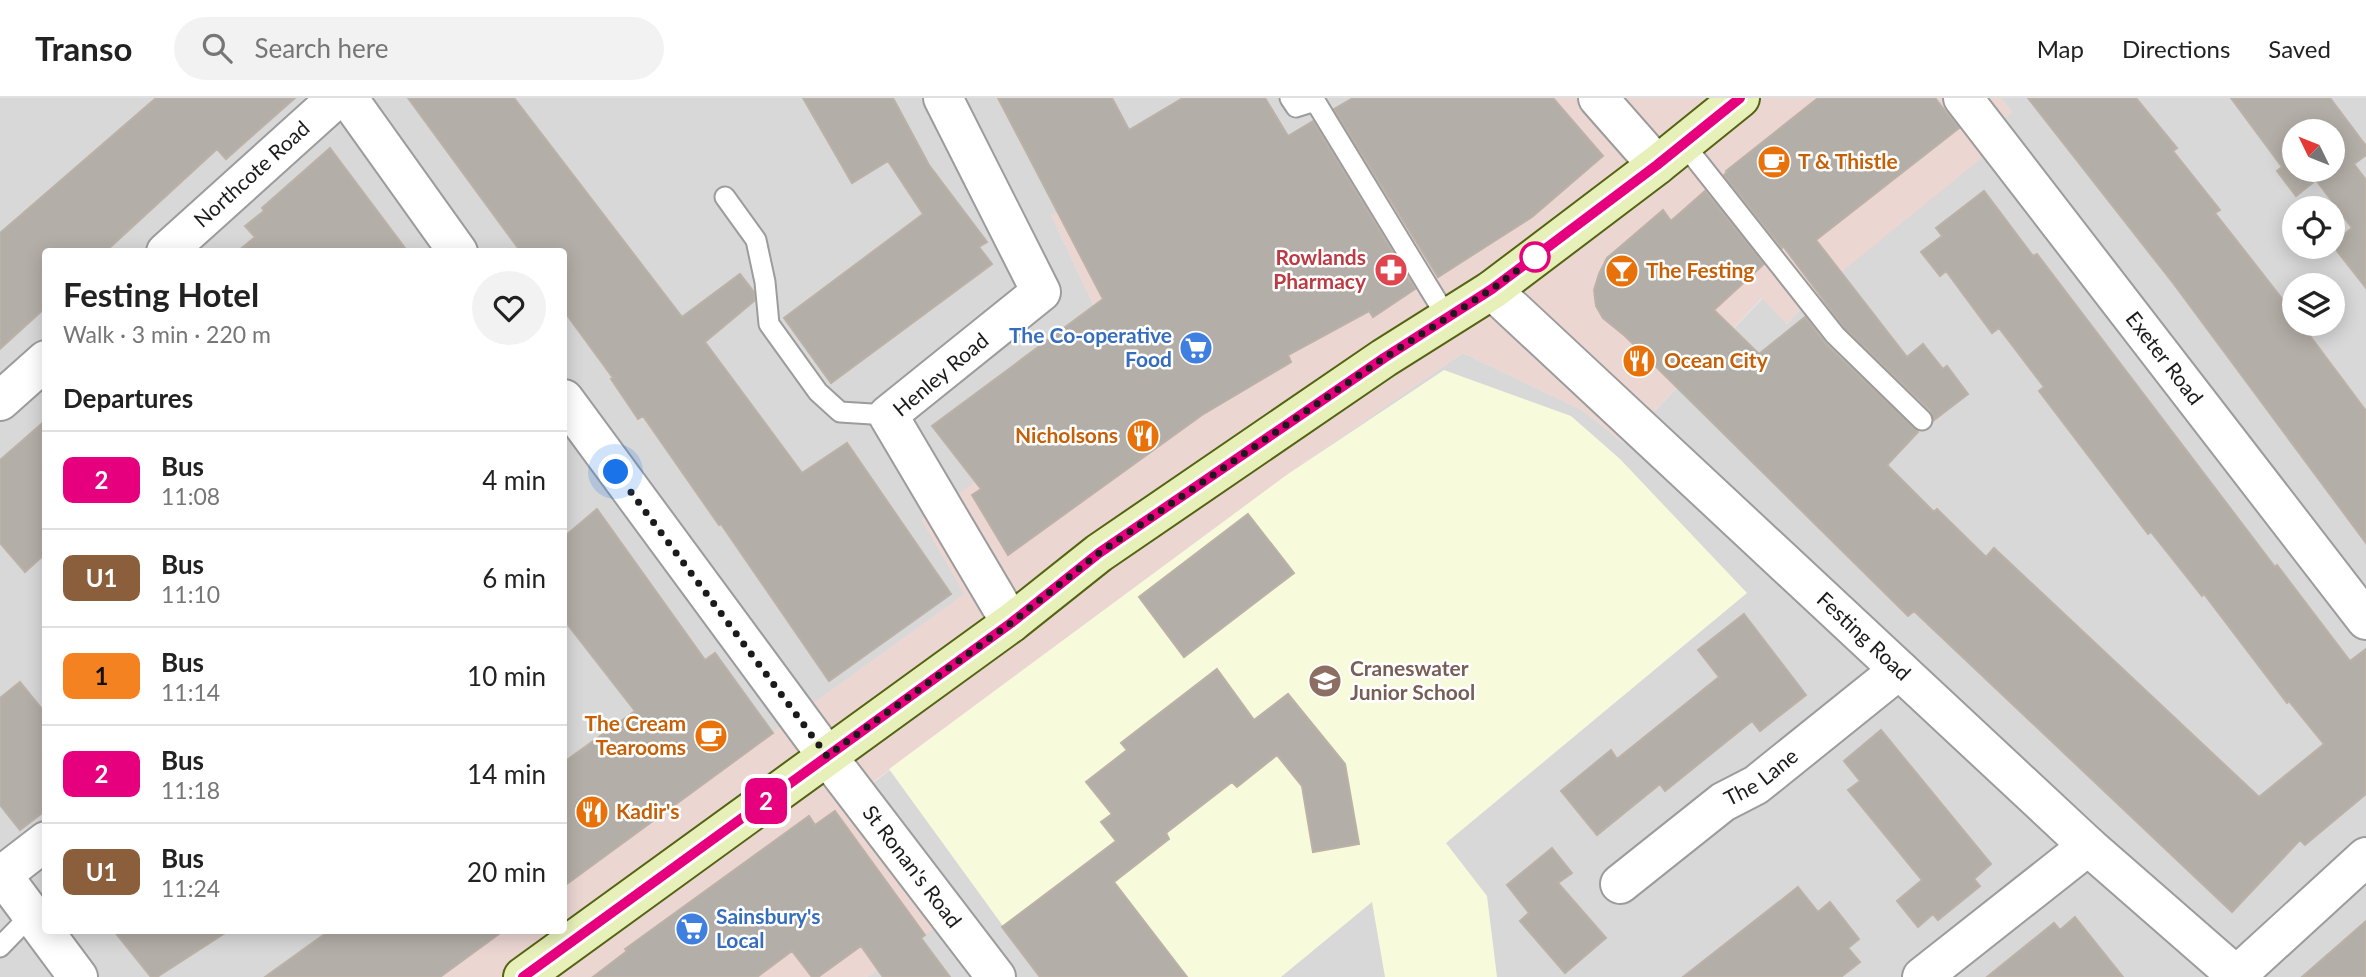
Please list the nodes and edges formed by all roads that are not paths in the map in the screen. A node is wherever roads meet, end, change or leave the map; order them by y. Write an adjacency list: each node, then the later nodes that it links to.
1 (337, 98): 10 (street, Northcote Road)
2 (348, 98): 11 (street)
3 (943, 98): 16 (street, Henley Road)
4 (1290, 98): 13 (lane)
5 (1598, 98): 8 (street)
6 (1740, 98): 8 (main road)
7 (1963, 98): 19 (street, Exeter Road)
8 (1670, 154): 12 (main road); 17 (lane)
9 (725, 197): 16 (lane)
10 (170, 248)
11 (455, 248)
12 (1492, 289): 13 (main road); 21 (street, Festing Road)
13 (1448, 319): 20 (main road)
14 (42, 364): 15 (street)
15 (0, 401)
16 (888, 415): 20 (street, Henley Road)
17 (1923, 420)
18 (570, 424): 22 (street, St Ronan's Road)
19 (2366, 620)
20 (1011, 623): 22 (main road)
21 (1899, 670): 24 (street, Festing Road); 27 (street, The Lane)
22 (827, 756): 32 (street, St Ronan's Road); 35 (main road)
23 (42, 844): 26 (street)
24 (2088, 846): 33 (street, Festing Road); 36 (street)
25 (2366, 857): 33 (street)
26 (1, 873): 28 (street)
27 (1620, 884)
28 (32, 914): 29 (street); 31 (lane)
29 (42, 928)
30 (47, 934): 34 (street)
31 (0, 947)
32 (986, 974)
33 (2237, 976)
34 (78, 977)
35 (523, 977)
36 (1922, 977)

